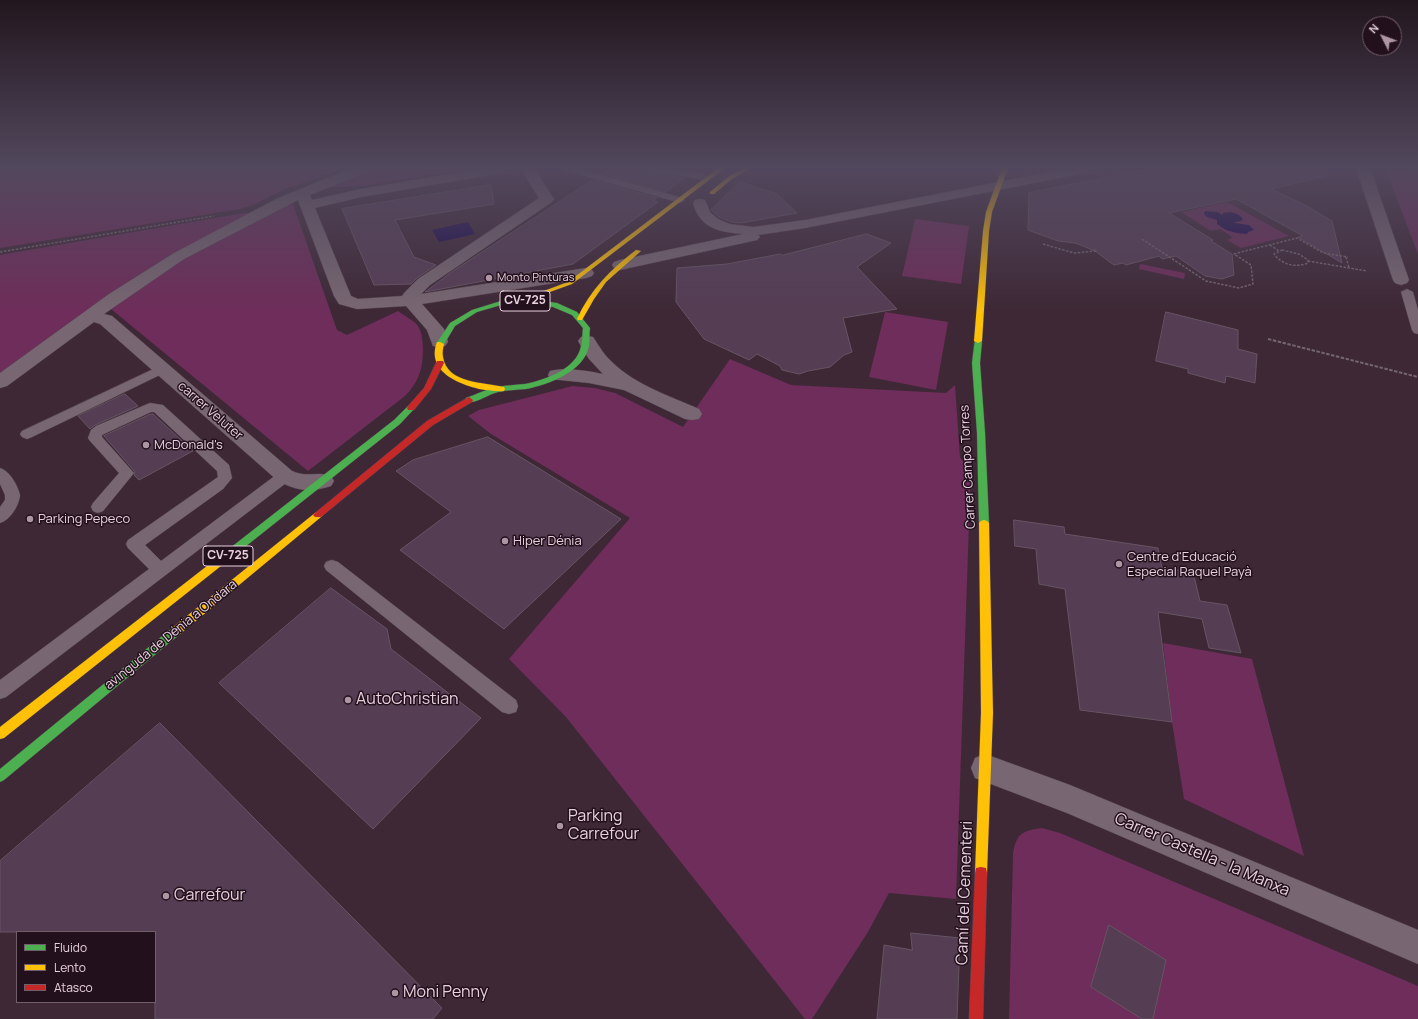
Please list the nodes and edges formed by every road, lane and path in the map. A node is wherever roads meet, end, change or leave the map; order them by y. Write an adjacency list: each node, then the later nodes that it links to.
1 (214, 216): 18 (path)
2 (261, 216): 29 (street)
3 (310, 216): 26 (street)
4 (522, 216): 26 (street)
5 (660, 216): 24 (main road)
6 (703, 216): 11 (street)
7 (850, 216): 10 (street)
8 (988, 216): 54 (main road, Carrer Campo Torres)
9 (1380, 216): 25 (street)
10 (806, 224): 11 (street); 19 (street)
11 (705, 228): 19 (street)
12 (1142, 239): 14 (path)
13 (1043, 244): 16 (path)
14 (1269, 245): 17 (path); 22 (path)
15 (645, 246): 21 (main road)
16 (1094, 250)
17 (1279, 251): 20 (path); 20 (path)
18 (0, 252)
19 (678, 252): 21 (street)
20 (1308, 261): 22 (path)
21 (620, 265): 30 (main road)
22 (1349, 268): 23 (path)
23 (1367, 271)
24 (586, 273): 26 (street); 27 (main road)
25 (1404, 286): 31 (lane)
26 (410, 301): 28 (street); 34 (street)
27 (520, 301): 28 (main road, CV-725); 30 (main road, CV-725)
28 (484, 307): 34 (main road, CV-725)
29 (98, 318): 36 (street, carrer Veluter); 39 (street)
30 (580, 319): 33 (main road)
31 (1418, 330)
32 (1268, 339): 38 (path)
33 (587, 341): 37 (main road, CV-725); 40 (street)
34 (440, 342): 35 (main road, CV-725)
35 (440, 363): 41 (main road, CV-725); 46 (main road, avinguda de Dénia a Ondara / CV-725)
36 (162, 369): 43 (lane); 45 (street, carrer Veluter)
37 (557, 375): 40 (street); 41 (main road, CV-725)
38 (1418, 377)
39 (0, 382)
40 (631, 386): 42 (street)
41 (501, 389): 55 (main road, avinguda de Dénia a Ondara / CV-725)
42 (692, 414)
43 (27, 434)
44 (0, 473): 48 (lane)
45 (285, 476): 46 (street, carrer Veluter); 50 (lane)
46 (323, 481): 53 (main road, avinguda de Dénia a Ondara / CV-725)
47 (98, 506): 50 (lane)
48 (0, 517)
49 (332, 566): 52 (lane)
50 (160, 570): 51 (lane)
51 (0, 691)
52 (509, 706)
53 (0, 734)
54 (985, 768): 56 (street, Carrer Castella - la Manxa); 57 (main road, Camí del Cementeri)
55 (0, 776)
56 (1418, 947)
57 (976, 1019)

